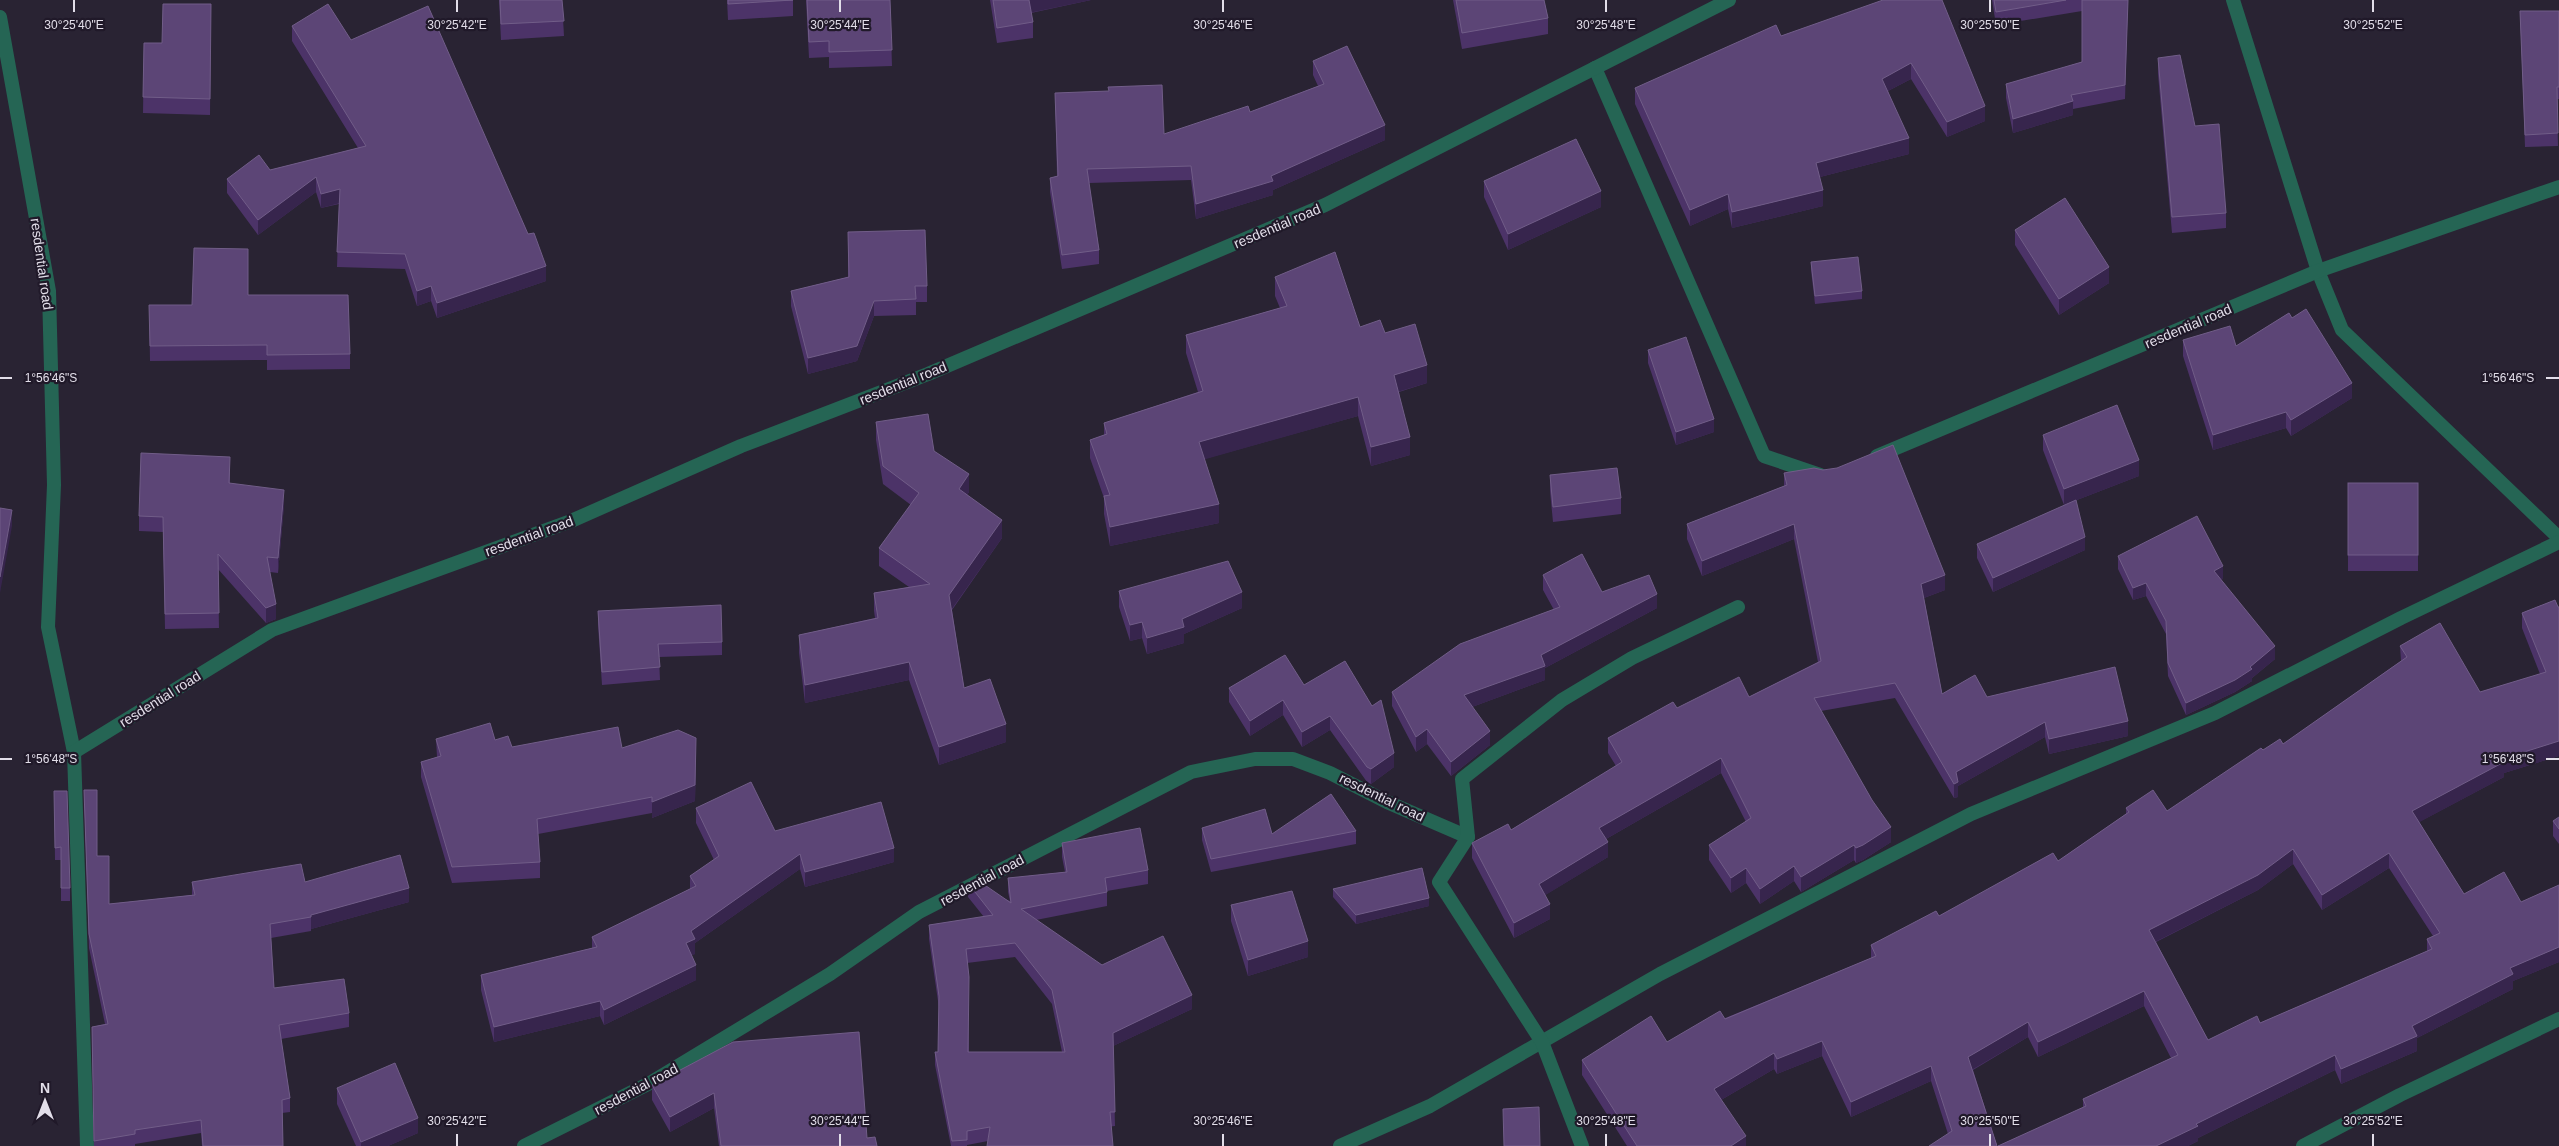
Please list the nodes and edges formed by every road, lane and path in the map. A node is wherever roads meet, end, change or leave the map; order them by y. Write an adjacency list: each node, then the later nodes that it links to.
1 (1730, 0): 4 (street, resdential road)
2 (2233, 0): 6 (street)
3 (0, 16): 12 (street, resdential road)
4 (1595, 68): 8 (street); 12 (street, resdential road)
5 (2559, 188): 6 (street, resdential road)
6 (2318, 271): 7 (street, resdential road); 9 (street)
7 (1862, 463)
8 (1828, 475)
9 (2559, 538)
10 (2559, 542): 15 (street)
11 (1738, 607): 13 (street)
12 (74, 752): 16 (street, resdential road)
13 (1468, 837): 15 (street); 17 (street, resdential road)
14 (2559, 1019): 20 (street)
15 (1542, 1042): 18 (street); 19 (street)
16 (87, 1146)
17 (524, 1146)
18 (1340, 1146)
19 (1582, 1146)
20 (2303, 1146)

